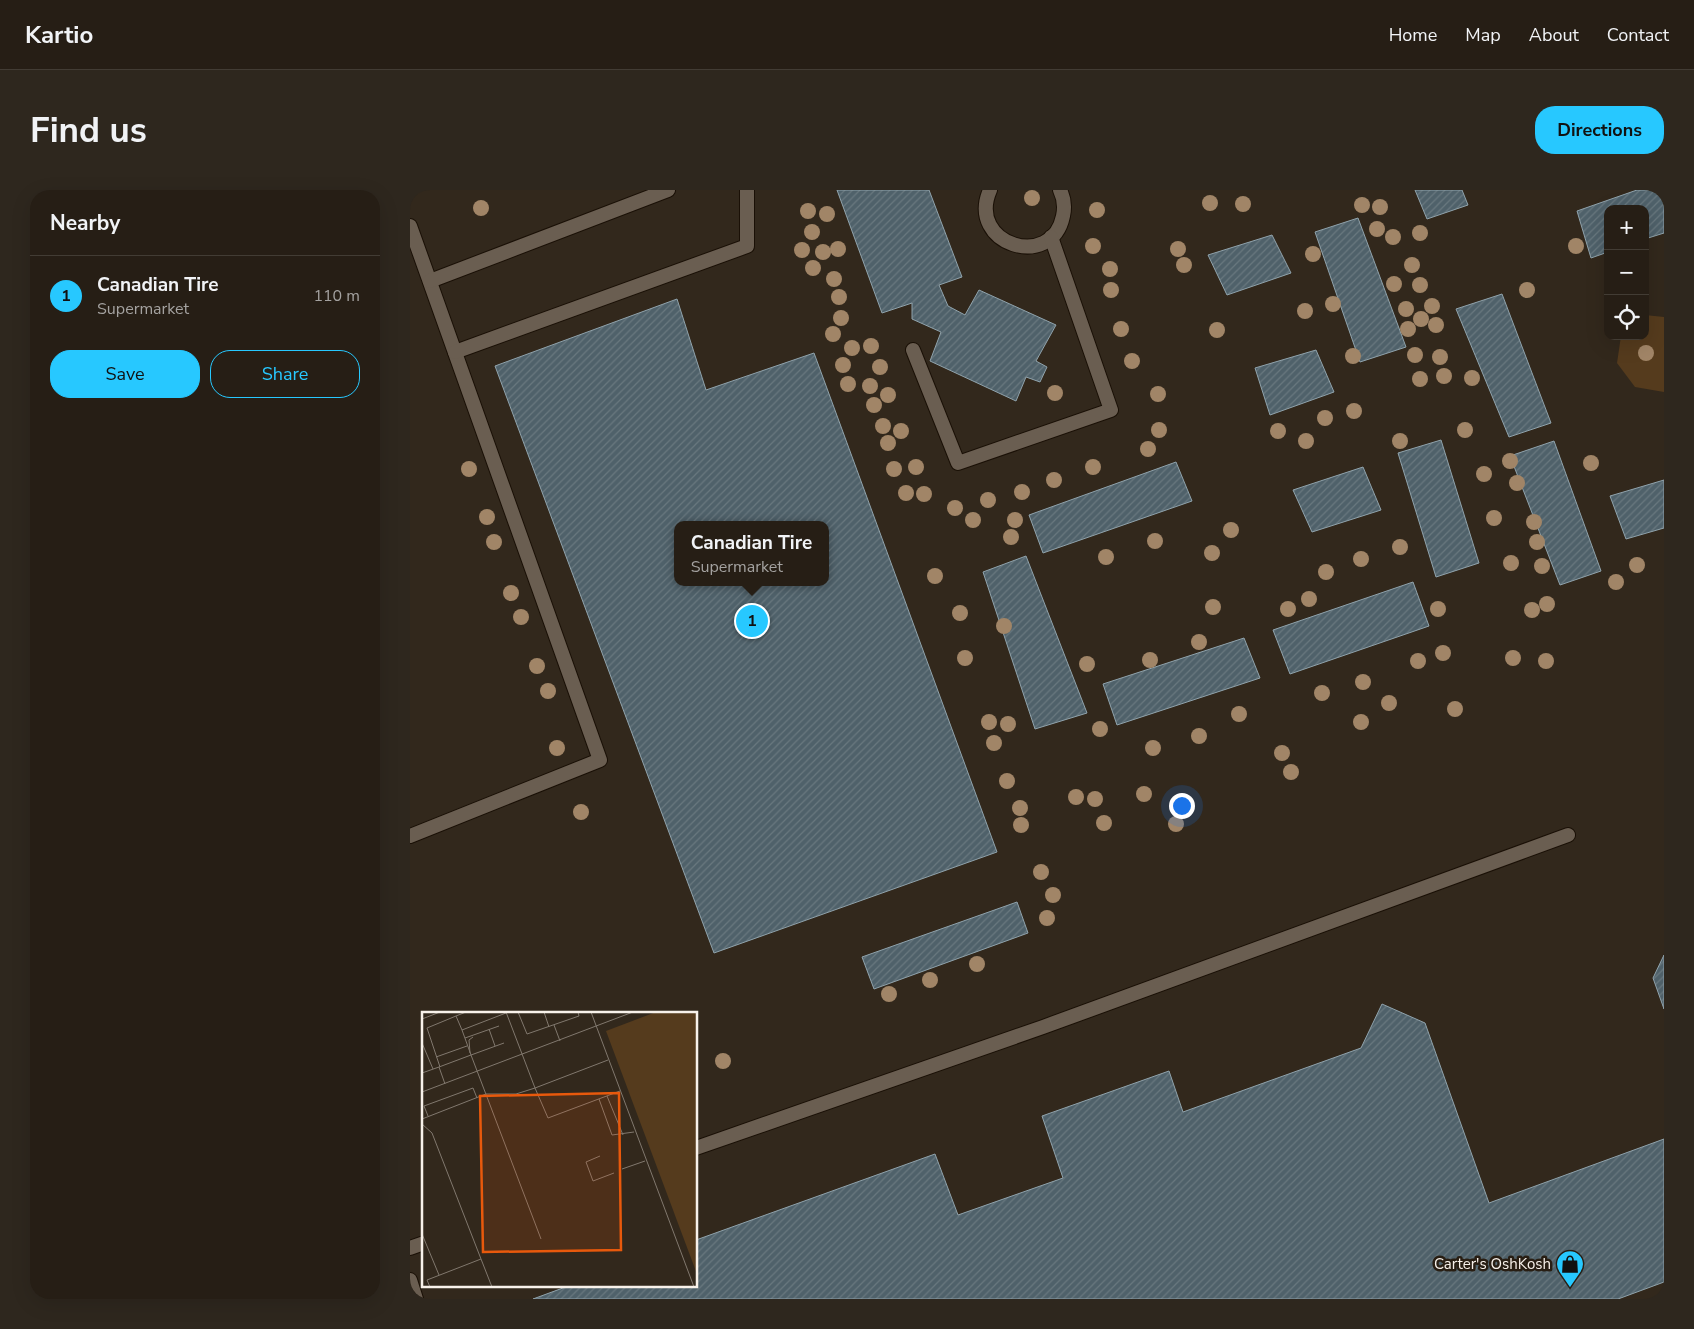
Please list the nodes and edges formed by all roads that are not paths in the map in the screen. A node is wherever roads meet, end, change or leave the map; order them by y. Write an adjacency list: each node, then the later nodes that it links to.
1 (668, 190): 7 (lane)
2 (747, 190): 9 (lane)
3 (990, 190): 6 (lane)
4 (1060, 190): 6 (lane)
5 (410, 226): 7 (lane)
6 (1051, 237): 8 (lane)
7 (430, 281): 9 (lane)
8 (914, 350)
9 (455, 352): 11 (lane)
10 (1568, 835): 12 (lane)
11 (410, 836)
12 (698, 1147)
13 (422, 1244): 14 (lane)
14 (410, 1248)
15 (410, 1280): 16 (lane)
16 (416, 1299)

